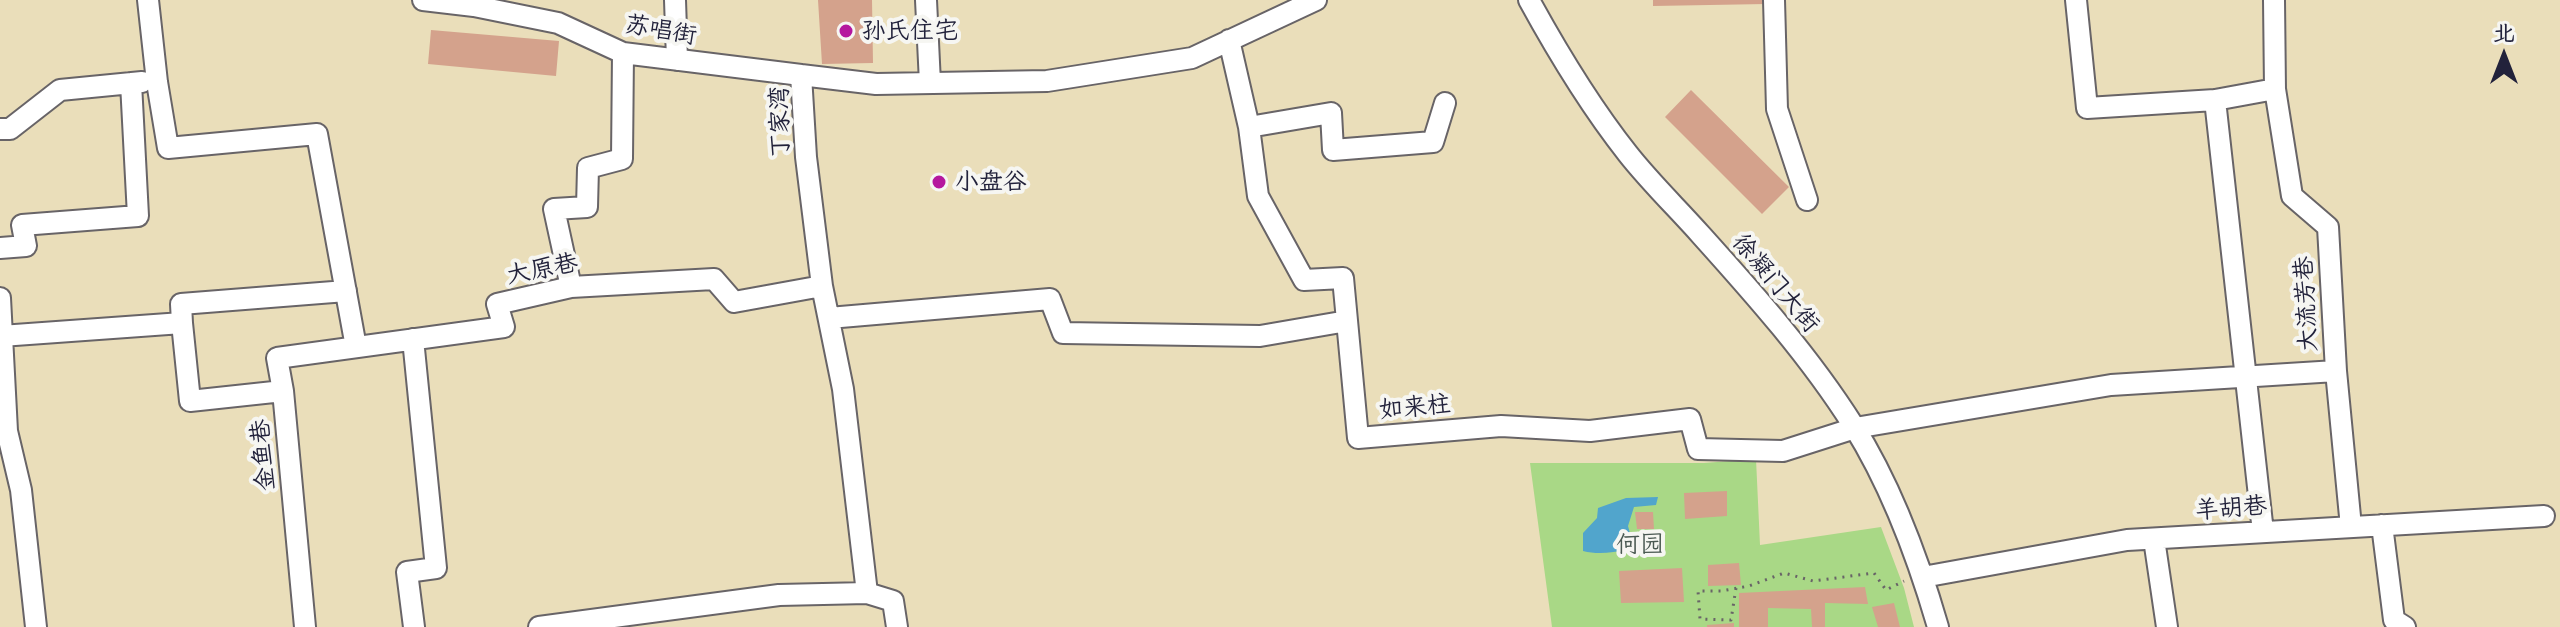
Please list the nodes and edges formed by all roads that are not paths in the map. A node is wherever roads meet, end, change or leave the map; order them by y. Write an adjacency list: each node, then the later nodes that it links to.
1 (148, 0): 15 (street)
2 (423, 0): 10 (street, 苏唱街)
3 (675, 0): 13 (street)
4 (926, 0): 17 (street)
5 (1316, 0): 11 (street, 丁家湾)
6 (1529, 0): 38 (street, 徐凝门大街)
7 (1774, 0): 23 (street)
8 (2076, 0): 19 (street)
9 (2274, 0): 18 (street, 大流芳巷)
10 (546, 10): 12 (street, 苏唱街)
11 (1229, 40): 17 (street, 丁家湾); 21 (street, 如来柱)
12 (623, 53): 13 (street, 苏唱街); 26 (street)
13 (677, 60): 14 (street, 苏唱街)
14 (801, 75): 17 (street, 丁家湾); 25 (street, 丁家湾)
15 (157, 82): 16 (street); 27 (street)
16 (131, 83): 22 (street); 24 (street)
17 (930, 83)
18 (2275, 89): 19 (street); 35 (street, 大流芳巷)
19 (2215, 100): 36 (street)
20 (1445, 103): 21 (street)
21 (1249, 127): 30 (street, 如来柱)
22 (0, 129)
23 (1807, 200)
24 (0, 248)
25 (822, 286): 26 (street, 大原巷); 29 (street, 丁家湾)
26 (571, 287): 33 (street, 大原巷)
27 (346, 291): 31 (street); 34 (street)
28 (0, 298): 32 (street)
29 (829, 318): 30 (street); 46 (street, 丁家湾)
30 (1347, 321): 38 (street, 如来柱)
31 (182, 323): 32 (street); 37 (street, 金鱼巷)
32 (1, 336): 39 (street)
33 (413, 339): 34 (street, 大原巷); 49 (street)
34 (356, 347): 37 (street, 大原巷)
35 (2336, 371): 36 (street); 42 (street, 大流芳巷)
36 (2247, 376): 38 (street); 43 (street)
37 (283, 391): 48 (street, 金鱼巷)
38 (1855, 428): 45 (street, 徐凝门大街)
39 (4, 431): 47 (street)
40 (2544, 516): 41 (street, 羊胡巷)
41 (2382, 525): 42 (street, 羊胡巷); 54 (street)
42 (2351, 527): 43 (street, 羊胡巷)
43 (2263, 532): 44 (street, 羊胡巷)
44 (2154, 539): 45 (street, 羊胡巷); 53 (street)
45 (1923, 577): 52 (street, 徐凝门大街)
46 (867, 593): 50 (street); 51 (street)
47 (36, 627)
48 (305, 627)
49 (414, 627)
50 (539, 627)
51 (897, 627)
52 (1938, 627)
53 (2167, 627)
54 (2405, 627)

